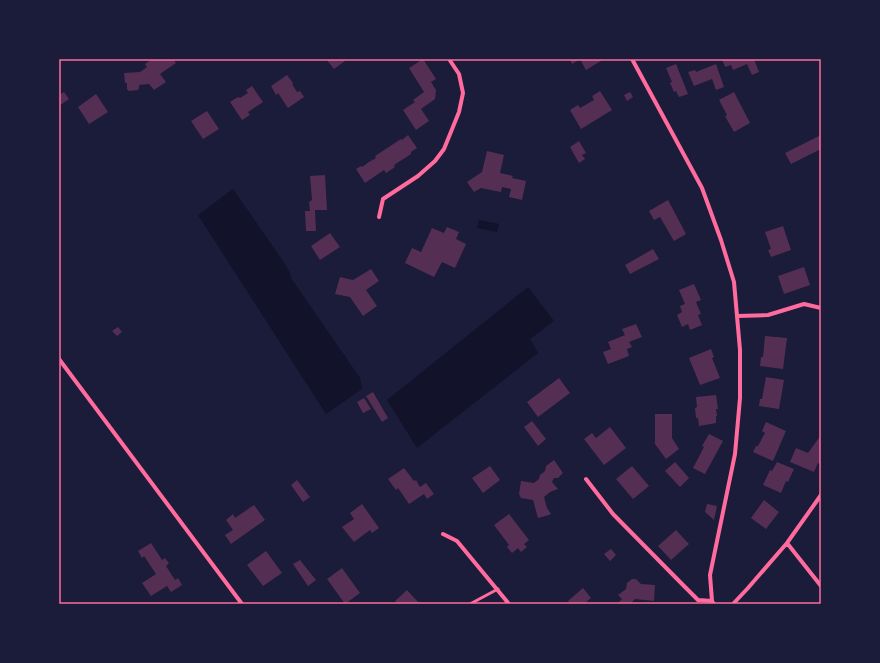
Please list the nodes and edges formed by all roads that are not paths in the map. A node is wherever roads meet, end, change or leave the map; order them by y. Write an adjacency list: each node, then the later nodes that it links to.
1 (449, 59): 3 (street)
2 (634, 59): 5 (street)
3 (380, 217)
4 (821, 308): 5 (street)
5 (737, 316): 13 (street)
6 (59, 359): 14 (street)
7 (586, 479): 13 (street)
8 (821, 495): 10 (street)
9 (443, 534): 12 (street)
10 (787, 543): 11 (street); 17 (street)
11 (821, 586)
12 (498, 589): 15 (lane); 16 (street)
13 (713, 603)
14 (242, 604)
15 (470, 604)
16 (509, 604)
17 (733, 604)

